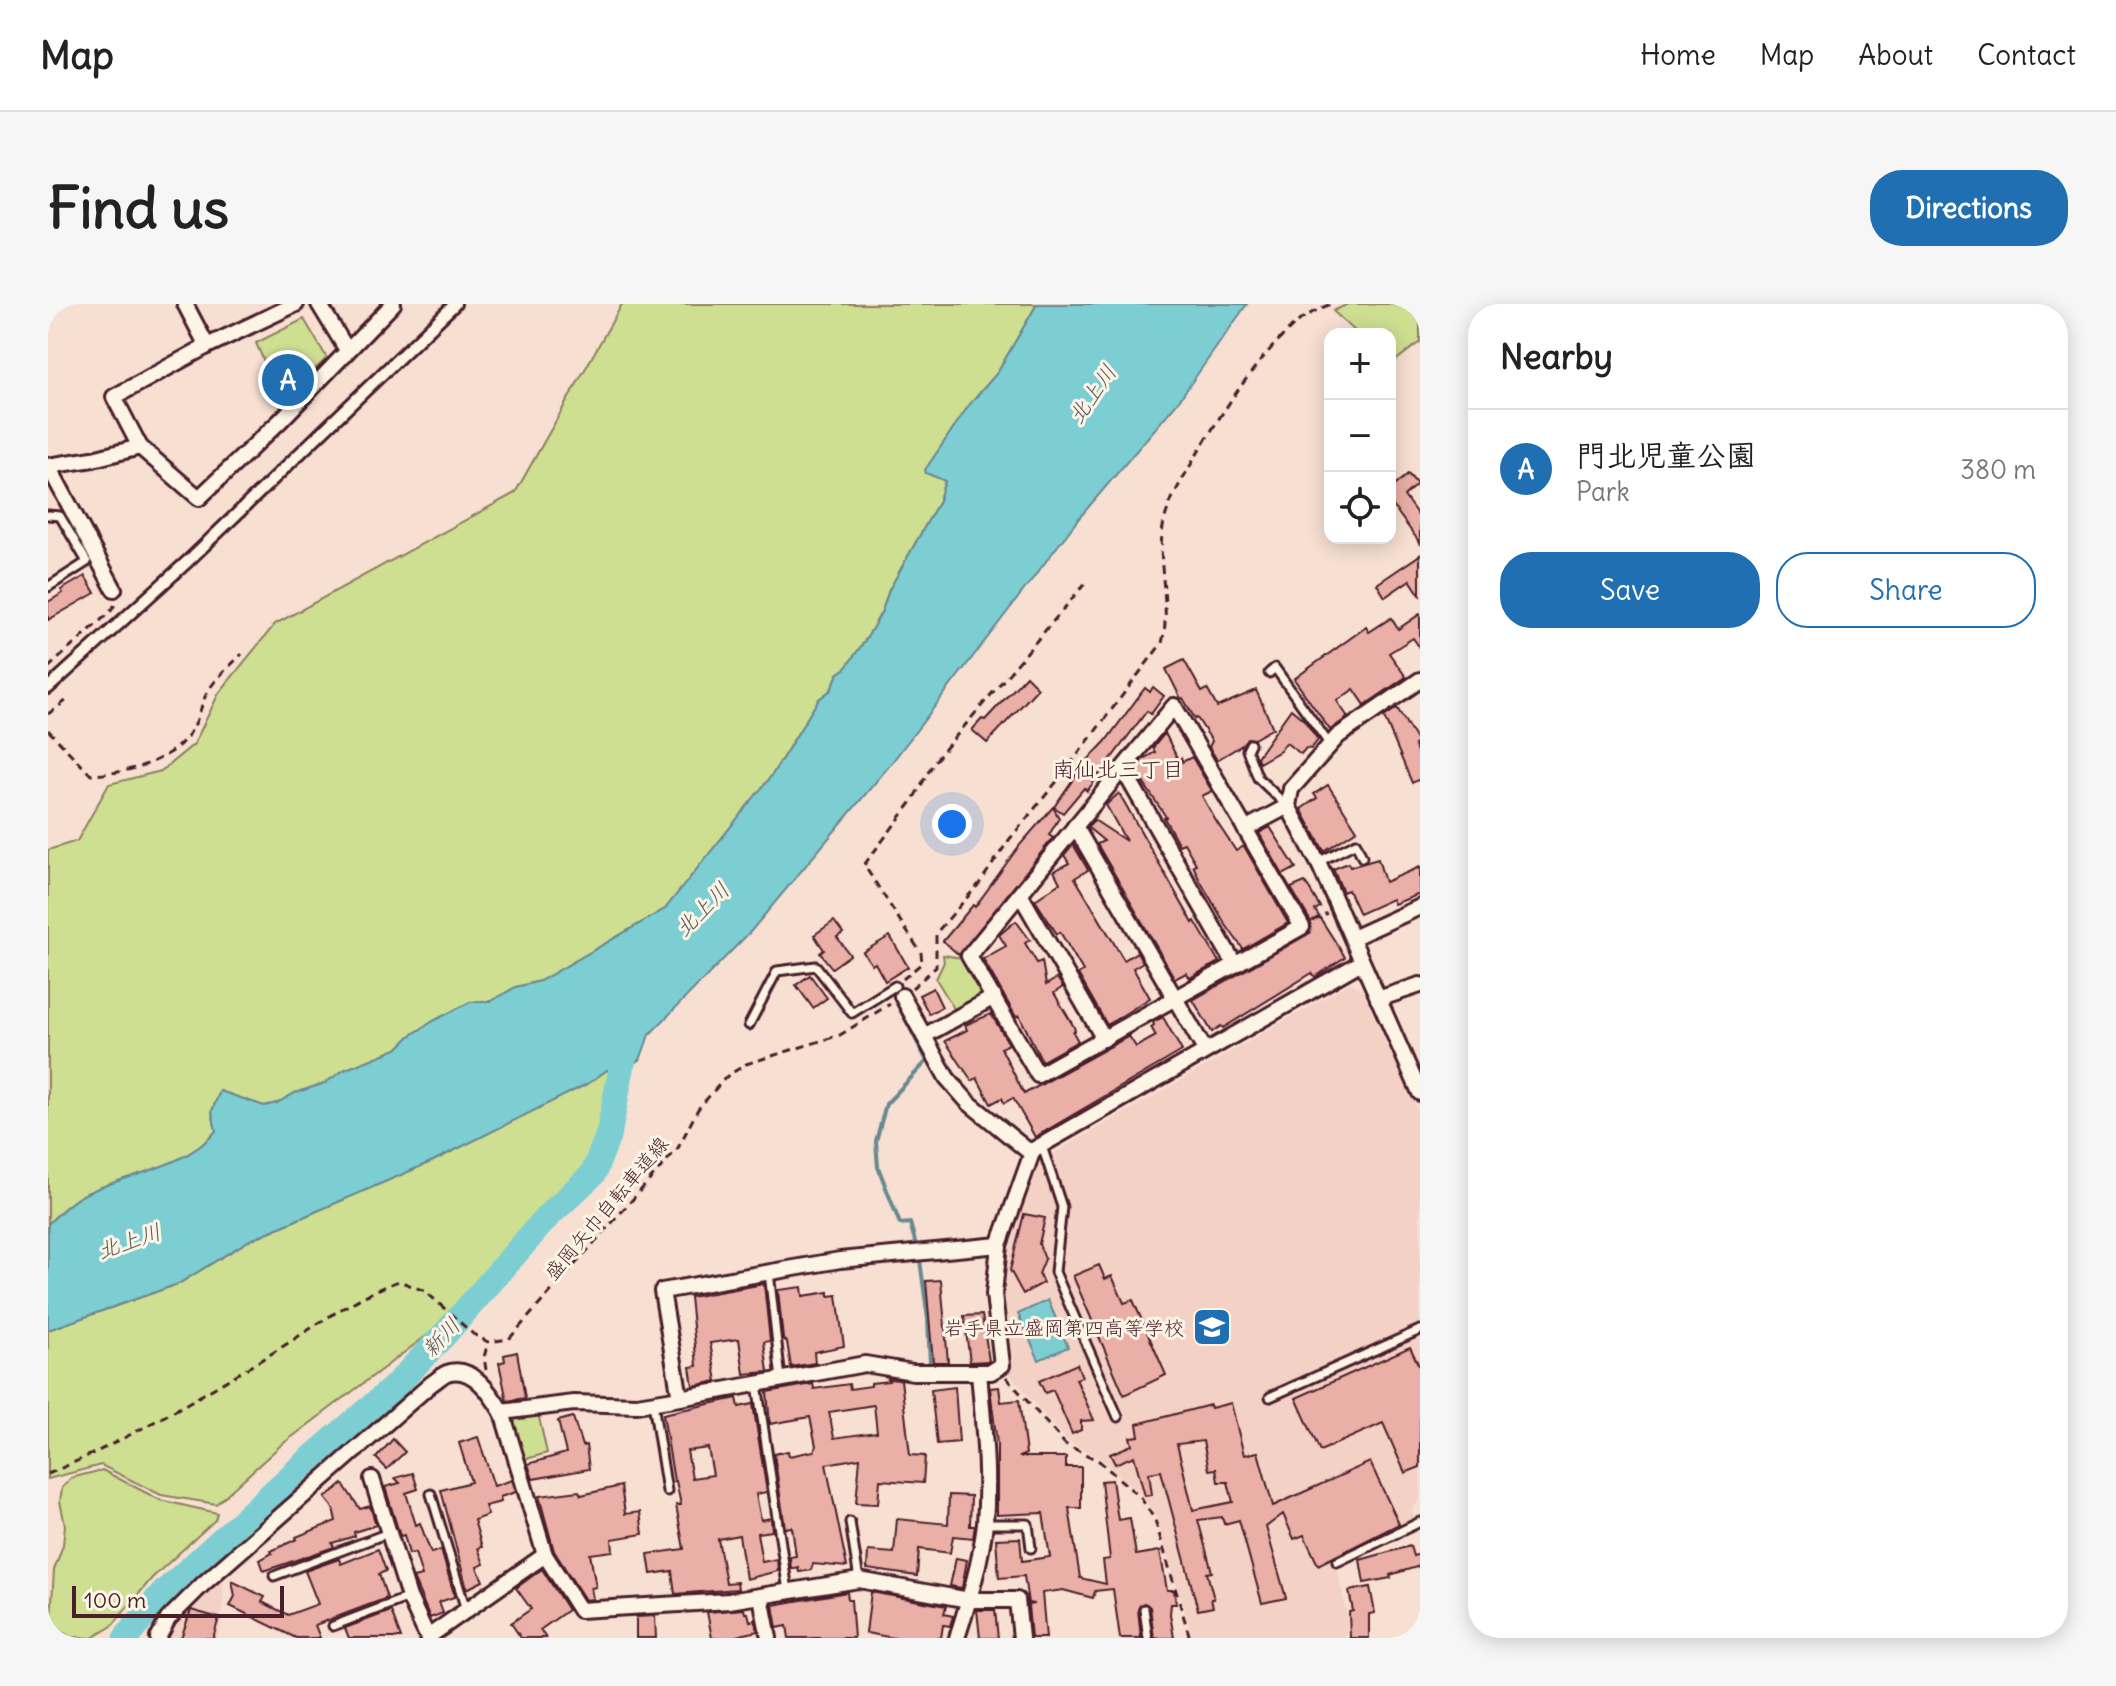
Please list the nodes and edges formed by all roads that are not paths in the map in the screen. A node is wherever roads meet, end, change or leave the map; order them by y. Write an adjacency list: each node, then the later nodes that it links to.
1 (185, 304): 6 (street)
2 (296, 304): 6 (street)
3 (319, 304): 7 (street)
4 (393, 304): 7 (street)
5 (455, 304): 15 (street)
6 (207, 346): 8 (street)
7 (347, 350): 8 (street)
8 (140, 447): 9 (street)
9 (48, 466): 12 (street)
10 (48, 515): 11 (lane)
11 (48, 587)
12 (114, 589)
13 (1269, 673): 17 (lane)
14 (1420, 680): 17 (street)
15 (48, 688)
16 (1250, 744): 19 (lane)
17 (1330, 745): 19 (street)
18 (1123, 769): 20 (street); 21 (street); 28 (street)
19 (1288, 806): 21 (street); 23 (street)
20 (1075, 826): 24 (street); 32 (street)
21 (1245, 829): 28 (street)
22 (1362, 857): 23 (lane)
23 (1317, 862): 26 (street)
24 (1020, 894): 31 (street); 36 (street)
25 (1420, 907): 26 (street)
26 (1352, 938): 27 (street)
27 (1360, 963): 33 (street); 37 (street)
28 (1235, 965): 32 (street)
29 (1420, 985): 33 (street)
30 (899, 991): 34 (lane); 35 (street)
31 (994, 997): 35 (street); 36 (street)
32 (1175, 999): 36 (street); 37 (street)
33 (1378, 999): 38 (street)
34 (749, 1025)
35 (924, 1036): 39 (street)
36 (1104, 1039)
37 (1205, 1050): 39 (street)
38 (1420, 1093)
39 (1037, 1148): 40 (street); 50 (lane)
40 (999, 1245): 41 (street); 43 (street)
41 (769, 1272): 44 (lane); 47 (street)
42 (1420, 1330): 46 (lane)
43 (979, 1372): 44 (street); 56 (street)
44 (781, 1380): 45 (street)
45 (757, 1384): 47 (street); 63 (lane)
46 (1270, 1397)
47 (680, 1398): 48 (street)
48 (653, 1403): 49 (street); 52 (lane)
49 (502, 1412): 59 (street); 70 (street)
50 (1118, 1417)
51 (372, 1479): 57 (street)
52 (667, 1491)
53 (431, 1494): 68 (lane)
54 (850, 1522): 62 (lane)
55 (1420, 1522): 60 (lane)
56 (985, 1524): 58 (lane); 66 (street)
57 (389, 1533): 61 (lane); 64 (street)
58 (1031, 1548)
59 (545, 1555): 65 (street); 68 (street)
60 (1337, 1562)
61 (274, 1576)
62 (859, 1580): 63 (street); 66 (street)
63 (788, 1591): 65 (street)
64 (409, 1597): 69 (lane); 71 (street)
65 (761, 1597): 72 (street)
66 (969, 1600): 73 (street); 74 (street)
67 (1144, 1609): 75 (lane)
68 (466, 1610): 71 (street)
69 (333, 1626)
70 (158, 1638)
71 (428, 1638)
72 (769, 1638)
73 (957, 1638)
74 (1021, 1638)
75 (1148, 1638)

